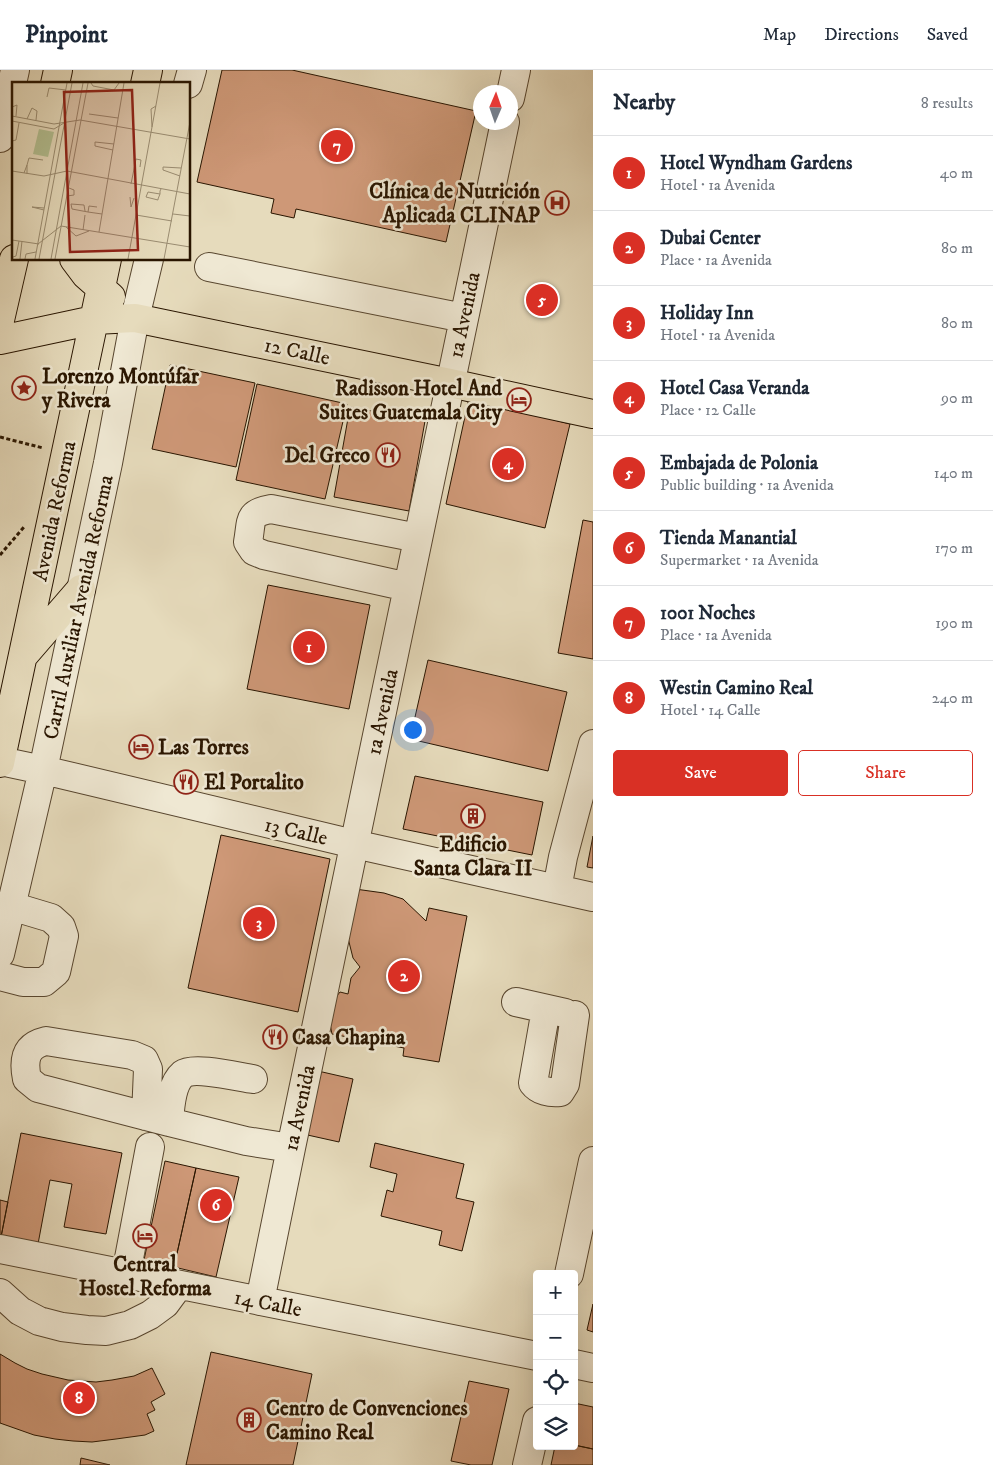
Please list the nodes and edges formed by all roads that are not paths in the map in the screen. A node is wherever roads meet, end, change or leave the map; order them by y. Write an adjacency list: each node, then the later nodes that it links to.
1 (516, 70): 3 (street)
2 (12, 84): 5 (street)
3 (513, 85)
4 (503, 130): 13 (street, 1a Avenida)
5 (0, 138)
6 (14, 260): 14 (main road)
7 (75, 260): 11 (main road)
8 (107, 260): 11 (main road, Avenida Reforma)
9 (149, 260): 12 (street, Carril Auxiliar Avenida Reforma)
10 (209, 267): 13 (street)
11 (100, 288): 12 (main road); 15 (main road, Avenida Reforma)
12 (136, 318): 15 (main road, 12 Calle); 17 (main road, 12 Calle); 21 (street, Carril Auxiliar Avenida Reforma)
13 (464, 318): 17 (street, 1a Avenida)
14 (0, 320)
15 (94, 320): 16 (main road, 12 Calle); 22 (main road, Avenida Reforma)
16 (0, 340)
17 (450, 382): 18 (main road, 12 Calle); 19 (street, 1a Avenida)
18 (593, 414)
19 (418, 538): 20 (street, 1a Avenida); 20 (street)
20 (408, 587): 26 (street, 1a Avenida)
21 (81, 589): 22 (main road); 25 (street, Carril Auxiliar Avenida Reforma)
22 (23, 656): 24 (main road, Avenida Reforma)
23 (593, 744): 27 (street)
24 (0, 762): 25 (street, 13 Calle)
25 (43, 770): 26 (street, 13 Calle); 29 (street, Carril Auxiliar Avenida Reforma)
26 (354, 844): 27 (street, 13 Calle); 37 (street, 1a Avenida)
27 (557, 889): 28 (street, 13 Calle)
28 (593, 897)
29 (11, 906): 30 (street, Carril Auxiliar Avenida Reforma); 31 (street)
30 (0, 954)
31 (0, 976)
32 (516, 1002): 33 (street)
33 (546, 1008): 34 (street); 34 (street)
34 (584, 1017)
35 (253, 1079): 37 (street)
36 (150, 1148): 41 (street)
37 (291, 1148): 44 (street, 1a Avenida)
38 (593, 1165): 40 (street)
39 (0, 1249): 41 (street, 14 Calle)
40 (570, 1270)
41 (126, 1274): 42 (street, 14 Calle)
42 (179, 1285): 43 (street); 44 (street, 14 Calle)
43 (0, 1293)
44 (260, 1301): 45 (street, 14 Calle)
45 (533, 1355)
46 (578, 1365): 47 (street)
47 (593, 1368)
48 (533, 1439): 49 (street)
49 (527, 1465)

